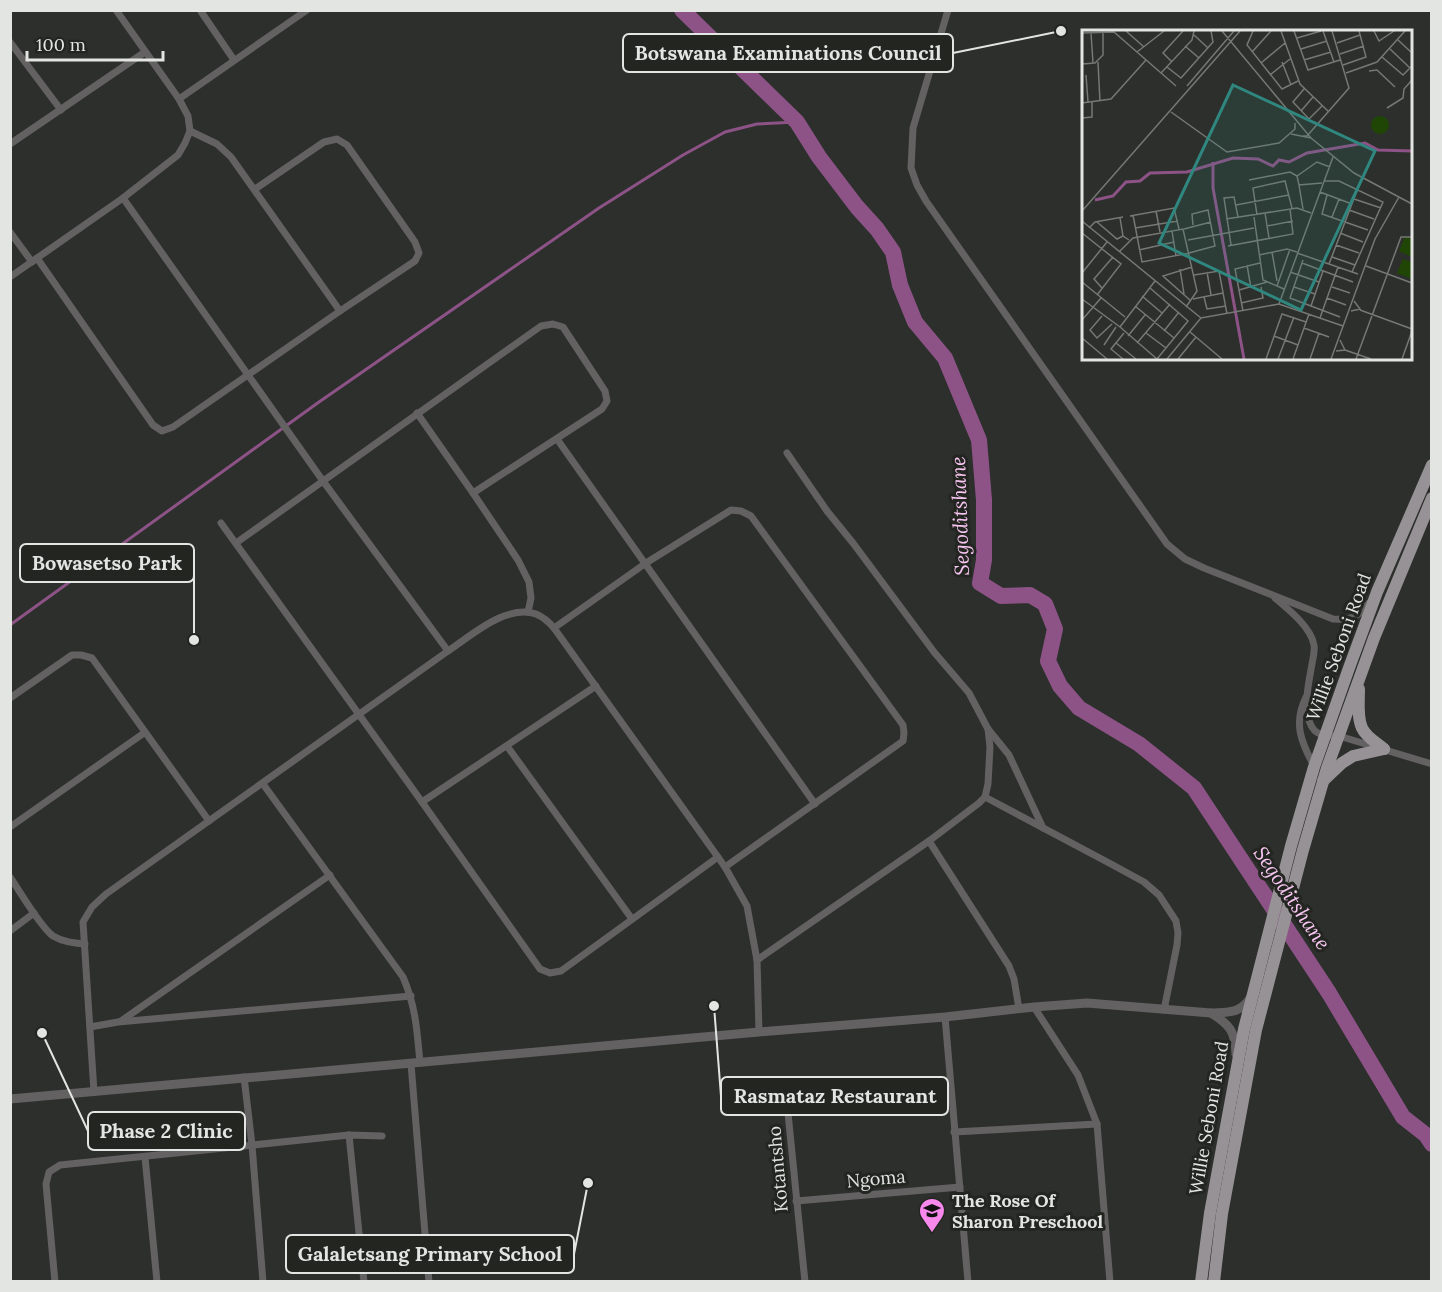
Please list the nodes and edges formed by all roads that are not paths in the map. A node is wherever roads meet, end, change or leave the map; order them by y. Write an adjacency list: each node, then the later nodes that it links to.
1 (116, 10): 6 (street)
2 (200, 10): 7 (street)
3 (307, 10): 7 (street)
4 (948, 10): 30 (street)
5 (10, 42): 9 (street)
6 (145, 52): 8 (street); 9 (street)
7 (234, 60): 8 (street)
8 (179, 99): 10 (street)
9 (61, 110): 11 (street)
10 (190, 131): 12 (street); 13 (street)
11 (10, 144)
12 (255, 189): 17 (street); 17 (street)
13 (123, 198): 15 (street); 18 (street)
14 (10, 232): 15 (street)
15 (35, 260): 16 (street); 18 (street)
16 (10, 277)
17 (340, 311): 18 (street)
18 (248, 375): 23 (street)
19 (417, 413): 20 (street); 23 (street); 24 (street)
20 (557, 439): 24 (street); 28 (street)
21 (787, 453): 39 (street)
22 (1431, 465): 29 (main road, Willie Seboni Road)
23 (323, 481): 27 (street); 33 (street)
24 (474, 493): 31 (street)
25 (1431, 498): 34 (main road, Willie Seboni Road)
26 (221, 523): 27 (street)
27 (236, 543): 38 (street)
28 (646, 563): 32 (street); 51 (street); 51 (street)
29 (1377, 592): 30 (street); 41 (main road, Willie Seboni Road)
30 (1271, 594): 36 (street)
31 (528, 612): 32 (street); 33 (street)
32 (554, 628): 35 (street)
33 (448, 651): 38 (street)
34 (1359, 679): 42 (main road, Willie Seboni Road); 44 (main road)
35 (596, 686): 43 (street); 57 (street)
36 (1306, 697): 41 (street); 46 (street)
37 (10, 698): 40 (street)
38 (359, 715): 48 (street); 50 (street)
39 (988, 729): 49 (street); 54 (street)
40 (144, 732): 52 (street); 53 (street)
41 (1326, 736): 42 (street); 46 (main road, Willie Seboni Road)
42 (1339, 736): 44 (street); 47 (main road, Willie Seboni Road)
43 (507, 746): 50 (street); 62 (street)
44 (1384, 749): 45 (street); 47 (main road)
45 (1431, 764)
46 (1314, 767): 56 (main road, Willie Seboni Road)
47 (1323, 782): 56 (main road, Willie Seboni Road)
48 (264, 784): 52 (street); 59 (street)
49 (985, 797): 54 (street); 55 (street)
50 (422, 802): 62 (street)
51 (815, 804): 58 (street)
52 (209, 821): 64 (street)
53 (10, 827)
54 (1043, 828): 71 (street)
55 (929, 841): 65 (street); 70 (street)
56 (1297, 848): 66 (main road)
57 (718, 857): 58 (street); 62 (street)
58 (725, 867): 65 (street)
59 (330, 875): 68 (street); 74 (street)
60 (10, 877): 61 (street)
61 (34, 913): 63 (street); 64 (street)
62 (632, 919)
63 (10, 931)
64 (85, 944): 75 (street)
65 (757, 960): 76 (street)
66 (1266, 964): 67 (main road, Willie Seboni Road); 100 (main road, Willie Seboni Road)
67 (1253, 995): 72 (street); 78 (main road, Willie Seboni Road)
68 (411, 996): 74 (street); 77 (street)
69 (1034, 1007): 70 (street); 71 (street); 83 (street)
70 (1019, 1009): 73 (street)
71 (1164, 1010): 72 (street)
72 (1211, 1013): 78 (street)
73 (945, 1017): 76 (street); 80 (street)
74 (118, 1022): 75 (street)
75 (90, 1027): 81 (street)
76 (759, 1032): 77 (street)
77 (415, 1063): 79 (street); 95 (street)
78 (1237, 1065): 99 (main road, Willie Seboni Road)
79 (244, 1077): 81 (street); 87 (street)
80 (950, 1084): 84 (street); 90 (street, Kotantsho)
81 (94, 1092): 82 (street)
82 (10, 1099)
83 (1097, 1124): 84 (street); 98 (street)
84 (954, 1132): 89 (street)
85 (349, 1135): 86 (street); 87 (street); 94 (street)
86 (382, 1136)
87 (252, 1145): 88 (street); 93 (street)
88 (146, 1157): 91 (street); 92 (street)
89 (960, 1187): 90 (street, Ngoma); 97 (street)
90 (796, 1201): 96 (street, Kotantsho)
91 (55, 1281)
92 (157, 1281)
93 (263, 1281)
94 (364, 1281)
95 (429, 1281)
96 (805, 1281)
97 (968, 1281)
98 (1110, 1281)
99 (1201, 1281)
100 (1214, 1281)

